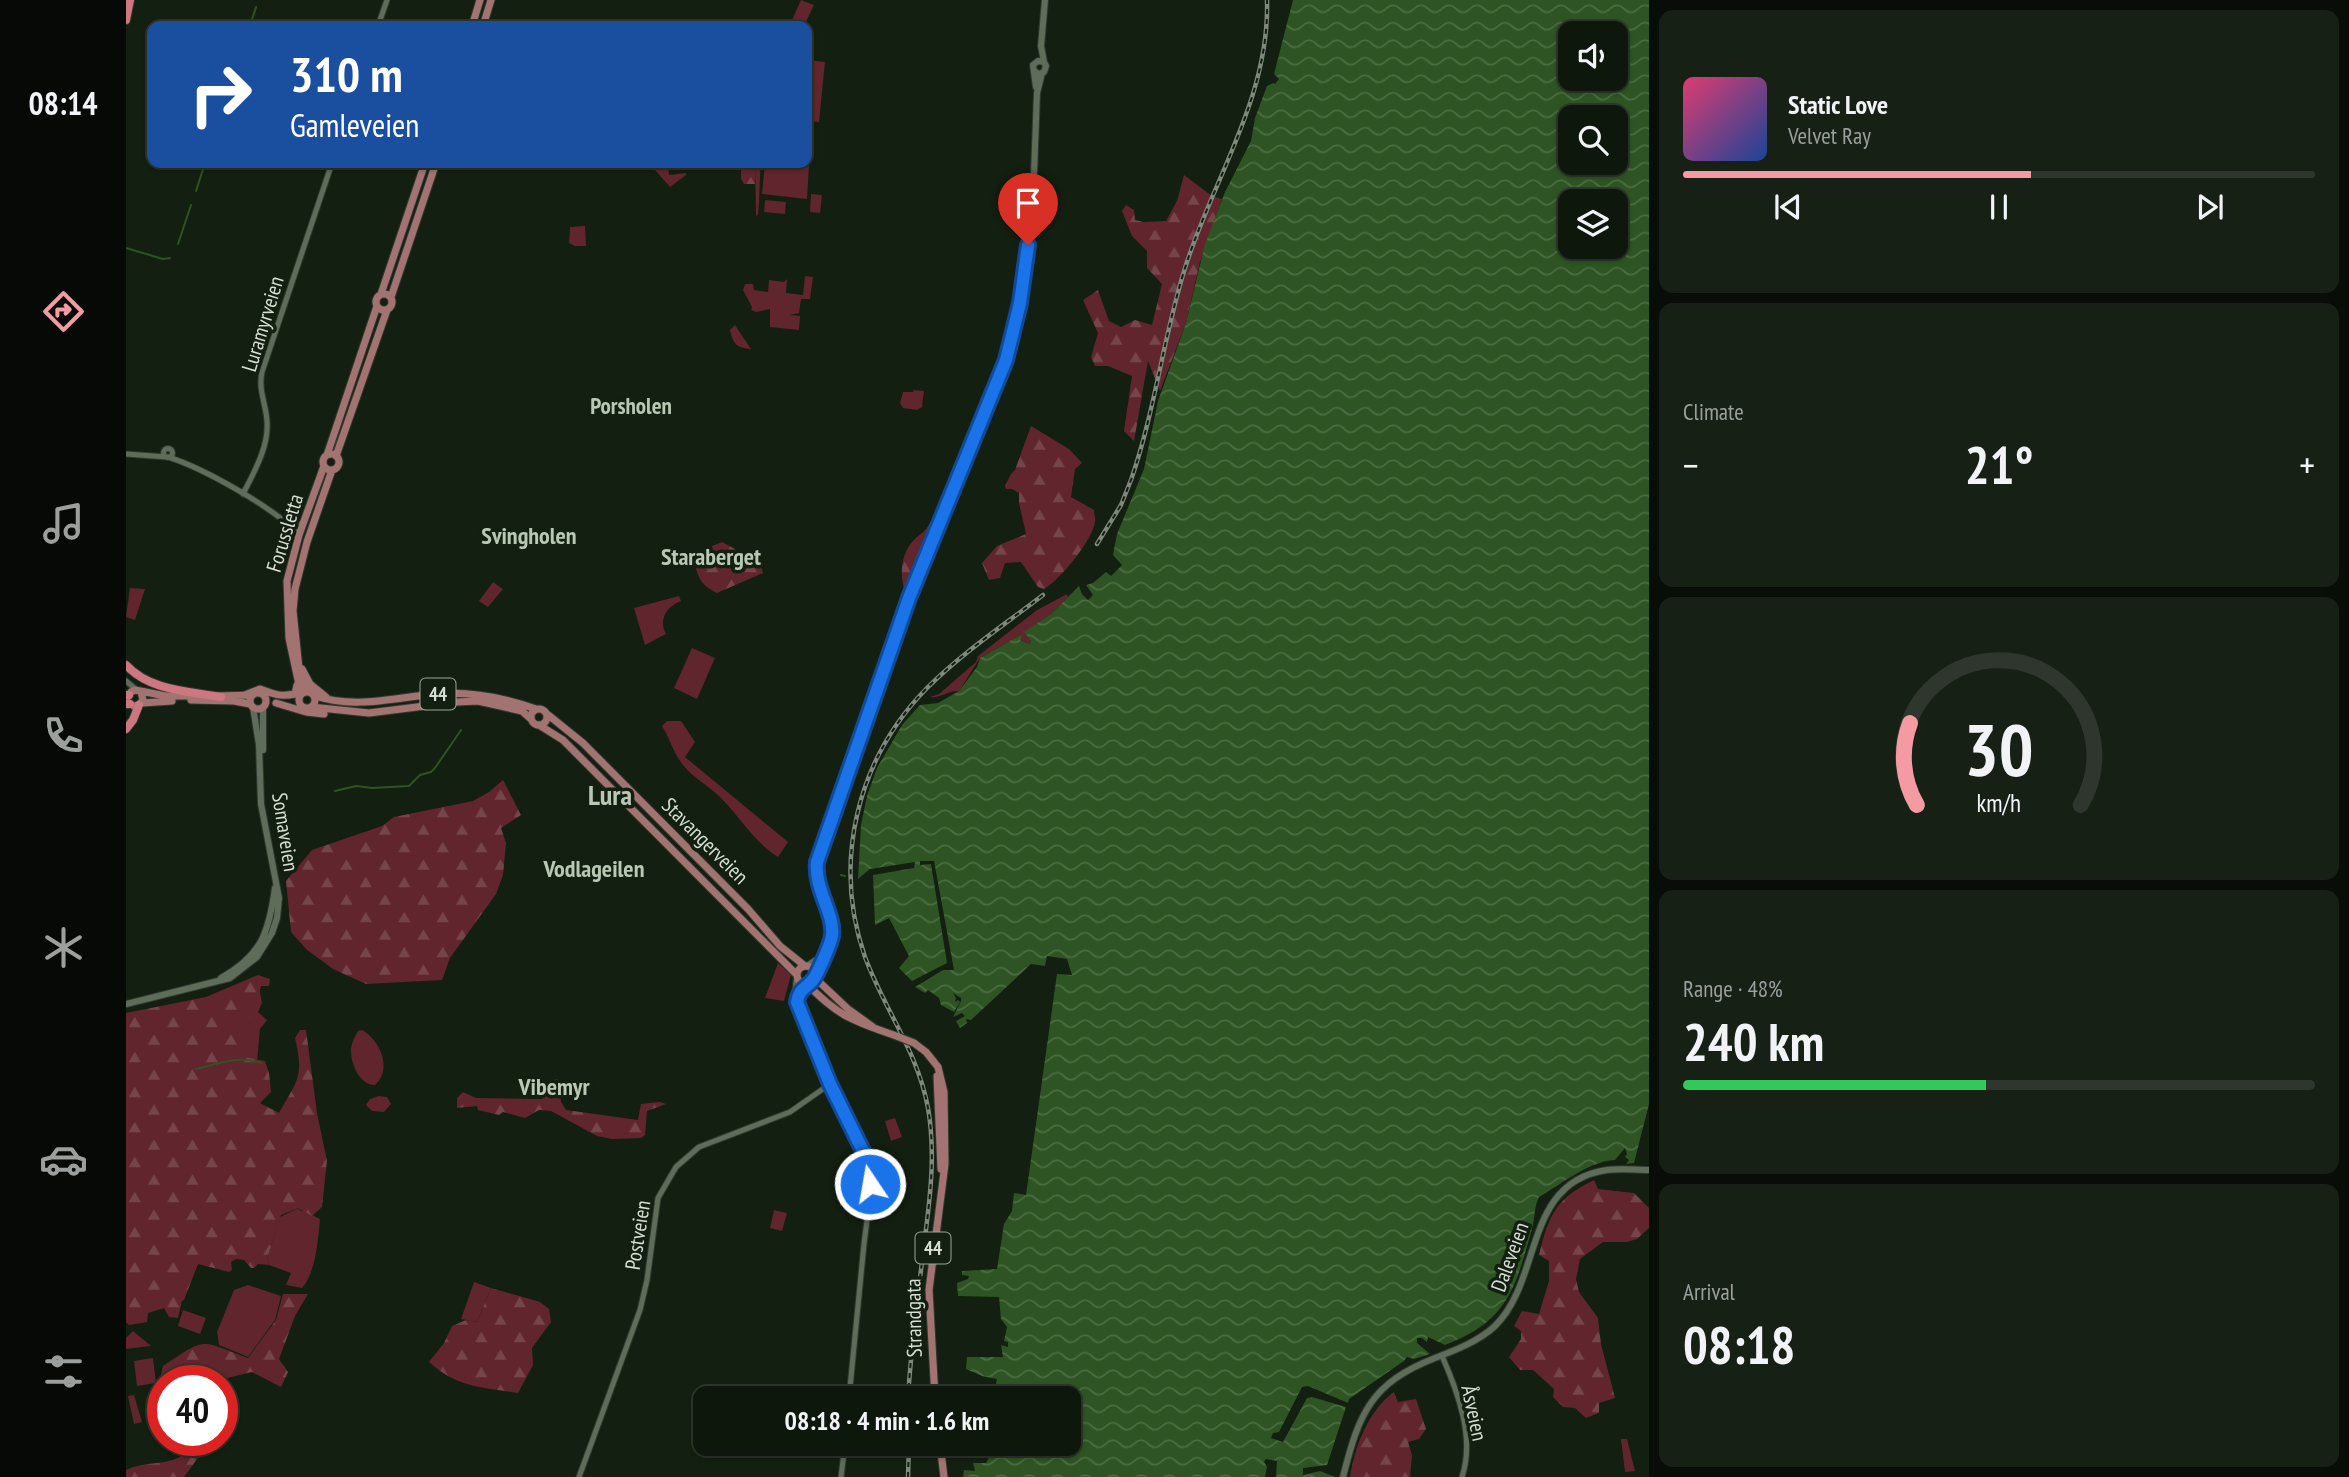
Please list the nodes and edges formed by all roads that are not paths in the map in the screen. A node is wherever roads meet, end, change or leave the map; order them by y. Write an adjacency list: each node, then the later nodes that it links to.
1 (130, 0): 6 (highway)
2 (387, 0): 7 (street)
3 (480, 0): 8 (main road)
4 (491, 0): 9 (main road)
5 (1045, 0): 10 (main road)
6 (126, 20)
7 (380, 21)
8 (474, 21)
9 (485, 21)
10 (1041, 46): 11 (main road); 12 (main road)
11 (1035, 62): 12 (main road); 13 (main road)
12 (1044, 62): 13 (main road)
13 (1038, 72): 54 (main road)
14 (330, 168): 26 (street, Luramyrveien)
15 (423, 168): 17 (main road)
16 (434, 168): 18 (main road)
17 (381, 294): 18 (main road); 19 (main road)
18 (391, 298): 20 (main road)
19 (377, 306): 20 (main road); 22 (main road, Forussletta)
20 (387, 310): 23 (main road, Forussletta)
21 (126, 454): 26 (street)
22 (327, 455): 23 (main road); 24 (main road, Forussletta)
23 (336, 456): 25 (main road, Forussletta)
24 (324, 466): 25 (main road); 28 (main road, Forussletta)
25 (332, 470): 31 (main road, Forussletta)
26 (243, 494): 27 (street)
27 (278, 517): 28 (street); 29 (street)
28 (303, 523): 29 (main road, Forussletta)
29 (299, 535): 31 (main road, Forussletta)
30 (126, 665): 36 (highway)
31 (297, 666): 34 (main road, Forussletta); 35 (main road, Forussletta); 39 (main road); 43 (main road)
32 (126, 681): 33 (street)
33 (139, 692): 36 (main road); 38 (main road); 42 (main road)
34 (312, 694): 35 (main road); 43 (main road, 44); 46 (main road)
35 (300, 695): 37 (main road); 45 (main road)
36 (221, 696): 39 (main road)
37 (265, 696): 40 (main road); 44 (main road)
38 (128, 697): 42 (main road)
39 (238, 697): 40 (main road)
40 (252, 702): 42 (main road); 44 (main road); 53 (main road, Somaveien)
41 (276, 703): 44 (main road); 45 (main road); 48 (main road)
42 (141, 704): 52 (highway)
43 (354, 704): 47 (main road, 44)
44 (264, 706): 53 (main road, Somaveien)
45 (302, 706): 46 (main road)
46 (311, 707): 48 (main road, 44)
47 (536, 709): 49 (main road); 50 (main road)
48 (345, 713): 50 (main road, 44)
49 (547, 714): 51 (main road); 55 (main road, Stavangerveien / 44)
50 (530, 718): 51 (main road)
51 (539, 725): 56 (main road, Stavangerveien / 44)
52 (126, 729)
53 (260, 782): 60 (main road, Somaveien)
54 (824, 954): 55 (main road); 57 (main road)
55 (806, 966): 56 (main road); 57 (main road, Stavangerveien / 44)
56 (797, 976): 58 (main road, Stavangerveien / 44); 59 (street)
57 (814, 976): 58 (main road); 61 (main road, Stavangerveien / 44)
58 (806, 984): 59 (street); 61 (main road, Stavangerveien / 44)
59 (797, 1002): 63 (street)
60 (126, 1004)
61 (873, 1028): 62 (main road, Stavangerveien / 44, bridge)
62 (914, 1043): 67 (main road, Strandgata / 44)
63 (830, 1084): 66 (street); 70 (street, Postveien)
64 (1649, 1170): 65 (main road, Daleveien)
65 (1442, 1356): 73 (main road, Daleveien); 74 (street, Åsveien)
66 (850, 1386)
67 (934, 1386)
68 (844, 1456): 71 (street)
69 (941, 1456): 72 (main road)
70 (579, 1477)
71 (841, 1477)
72 (944, 1477)
73 (1343, 1477)
74 (1462, 1477)

